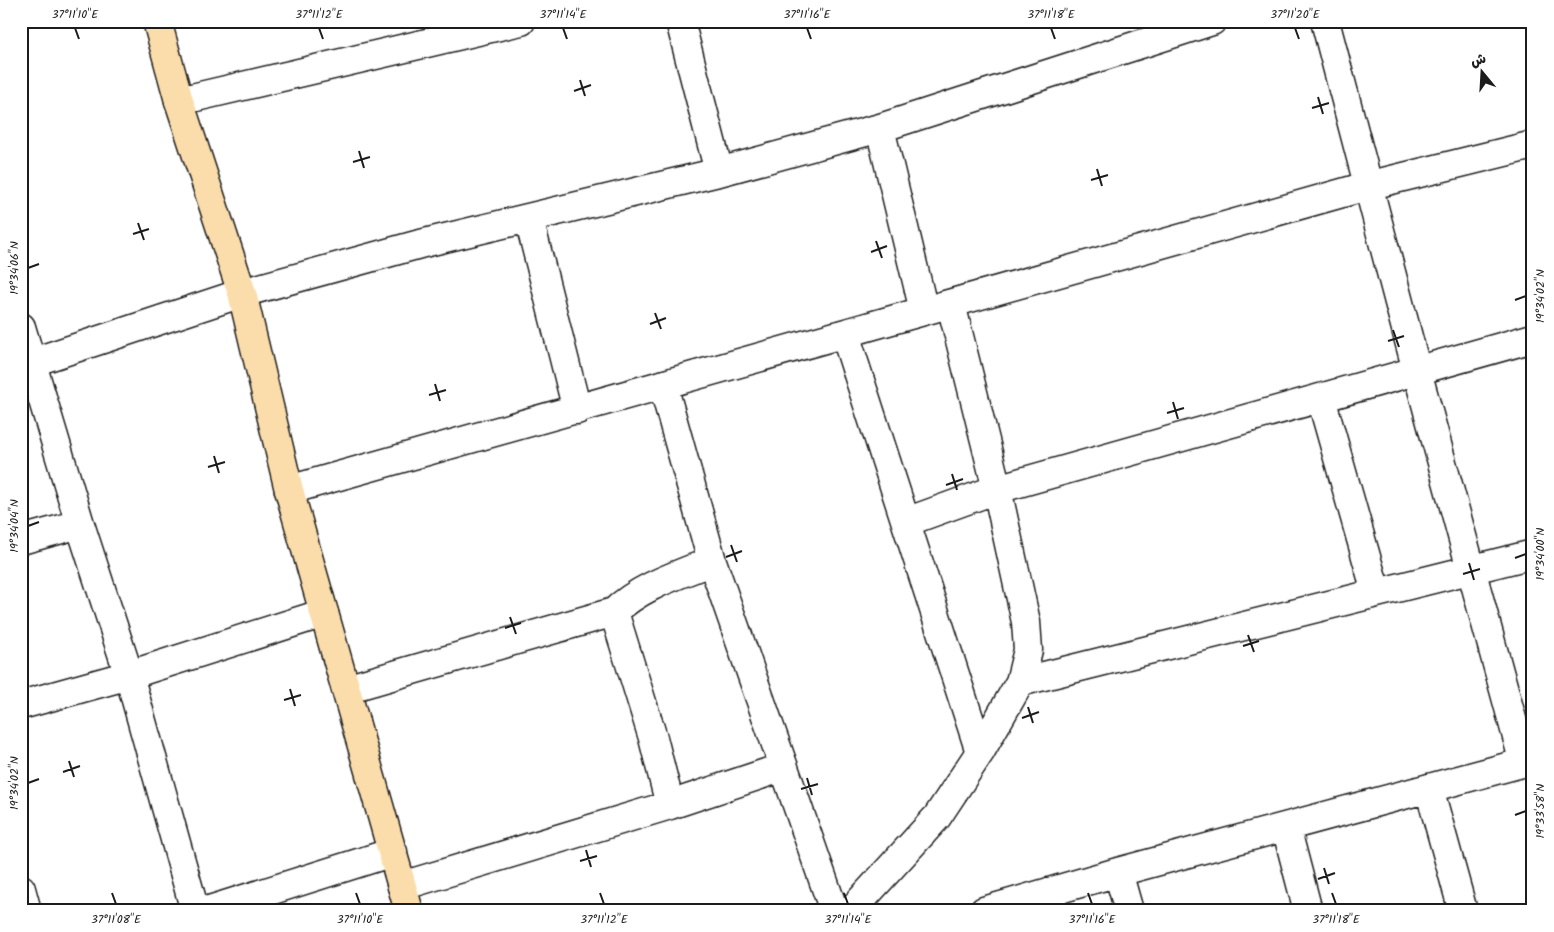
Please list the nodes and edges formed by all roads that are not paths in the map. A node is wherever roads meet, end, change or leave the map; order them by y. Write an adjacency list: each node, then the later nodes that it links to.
1 (157, 21): 6 (main road)
2 (521, 21): 6 (street)
3 (680, 21): 9 (street)
4 (1212, 21): 7 (street)
5 (1325, 21): 10 (street)
6 (179, 101): 12 (main road)
7 (880, 128): 9 (street); 14 (street)
8 (1533, 145): 10 (street)
9 (719, 172): 11 (street)
10 (1367, 186): 13 (street); 19 (street)
11 (530, 218): 12 (street); 22 (street)
12 (242, 293): 18 (street); 24 (main road)
13 (951, 304): 14 (street); 23 (street)
14 (924, 311): 16 (street)
15 (21, 327): 18 (street)
16 (845, 334): 20 (street); 25 (street)
17 (1533, 338): 19 (street)
18 (26, 365): 26 (street)
19 (1417, 371): 21 (street); 30 (street)
20 (664, 385): 22 (street); 29 (street)
21 (1321, 398): 23 (street); 31 (street)
22 (577, 410): 24 (street)
23 (997, 489): 25 (street); 35 (street)
24 (288, 490): 33 (main road)
25 (906, 522): 38 (street)
26 (80, 524): 27 (street); 34 (street)
27 (21, 540)
28 (1533, 554): 30 (street)
29 (712, 561): 32 (street); 40 (street)
30 (1472, 568): 31 (street); 39 (street)
31 (1376, 592): 35 (street)
32 (614, 612): 36 (street); 42 (street)
33 (324, 613): 34 (street); 36 (main road)
34 (128, 675): 37 (street); 49 (street)
35 (1020, 682): 38 (street)
36 (346, 689): 44 (main road)
37 (21, 705)
38 (980, 752): 52 (street)
39 (1528, 761): 41 (street)
40 (784, 766): 42 (street); 51 (street)
41 (1429, 788): 43 (street); 56 (street)
42 (670, 805): 47 (street)
43 (1286, 827): 45 (street); 55 (street)
44 (393, 852): 47 (main road); 50 (street)
45 (1118, 872): 53 (street); 54 (street)
46 (21, 889): 48 (street)
47 (405, 898)
48 (28, 911)
49 (195, 911)
50 (206, 911)
51 (834, 911)
52 (851, 911)
53 (984, 911)
54 (1129, 911)
55 (1308, 911)
56 (1463, 911)

